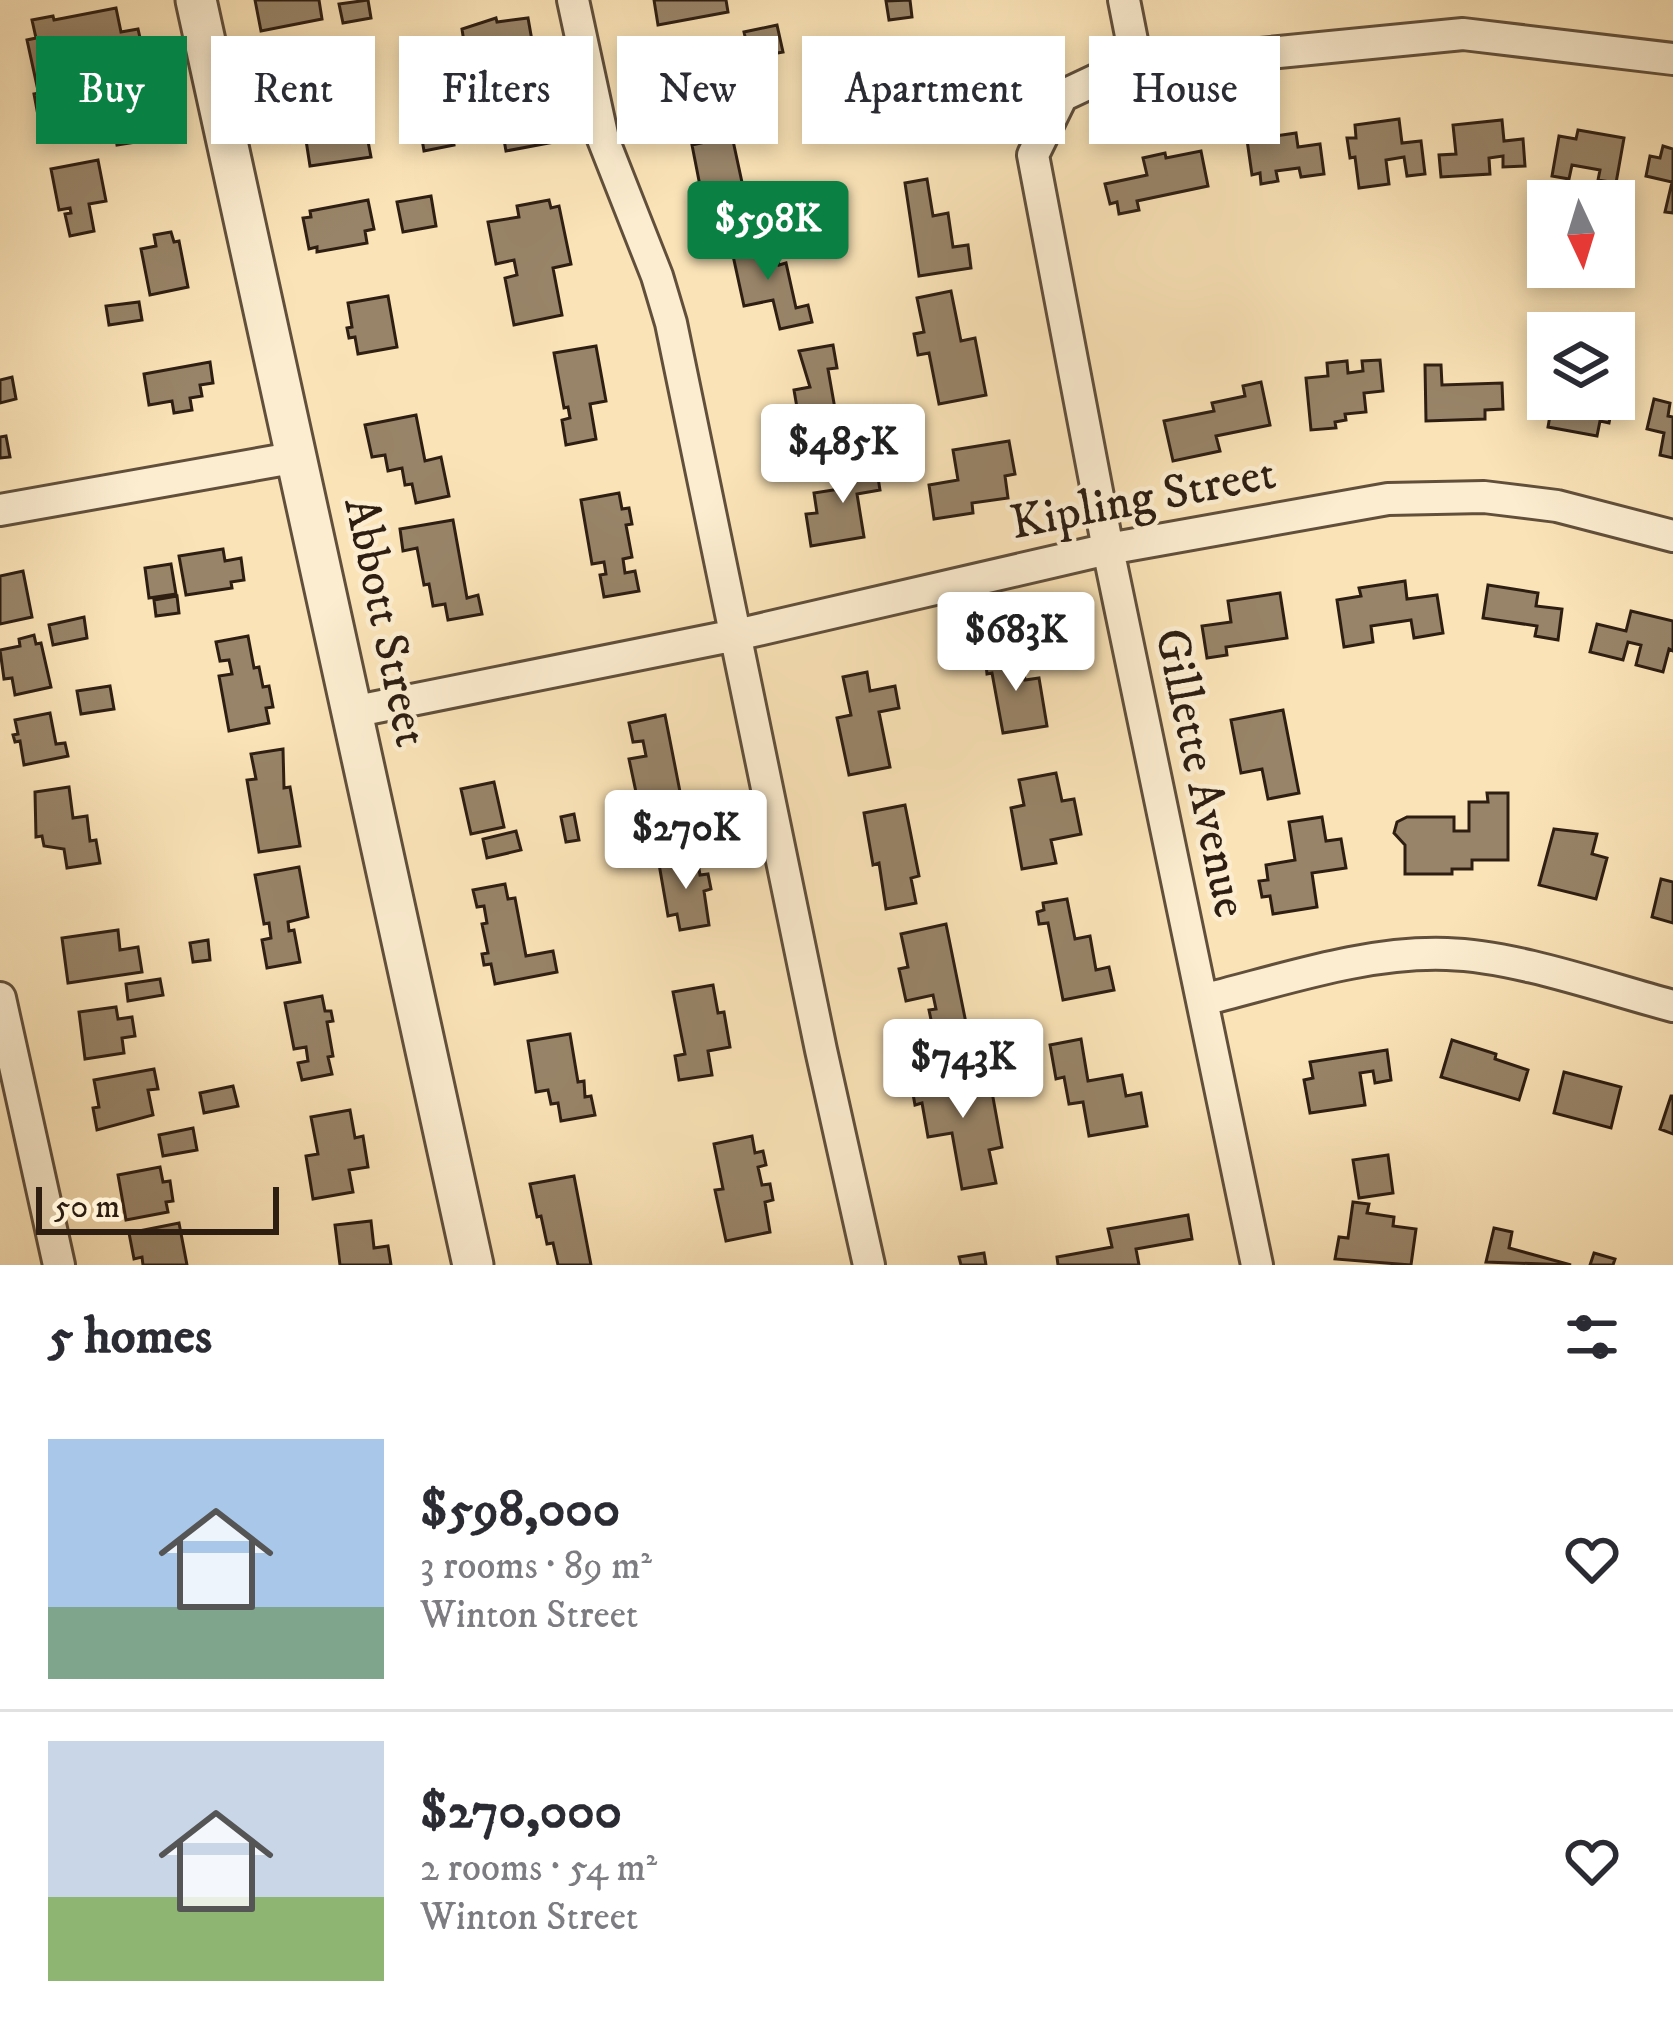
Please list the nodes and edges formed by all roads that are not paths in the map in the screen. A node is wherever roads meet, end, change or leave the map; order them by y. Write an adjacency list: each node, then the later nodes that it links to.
1 (196, 0): 8 (street, Abbott Street)
2 (573, 0): 12 (street)
3 (1124, 0): 4 (street)
4 (1131, 36)
5 (1280, 52): 6 (street, Gillette Avenue)
6 (1673, 59)
7 (1089, 83): 11 (street, Gillette Avenue)
8 (298, 457): 9 (street); 13 (street, Abbott Street)
9 (0, 510)
10 (1673, 536): 11 (street, Kipling Street)
11 (1108, 548): 12 (street, Kipling Street); 15 (street, Gillette Avenue)
12 (736, 635): 13 (street, Kipling Street); 19 (street)
13 (352, 712): 18 (street, Abbott Street)
14 (0, 998): 17 (street)
15 (1202, 1000): 16 (street); 20 (street, Gillette Avenue)
16 (1673, 1006)
17 (58, 1265)
18 (472, 1265)
19 (869, 1265)
20 (1257, 1265)

